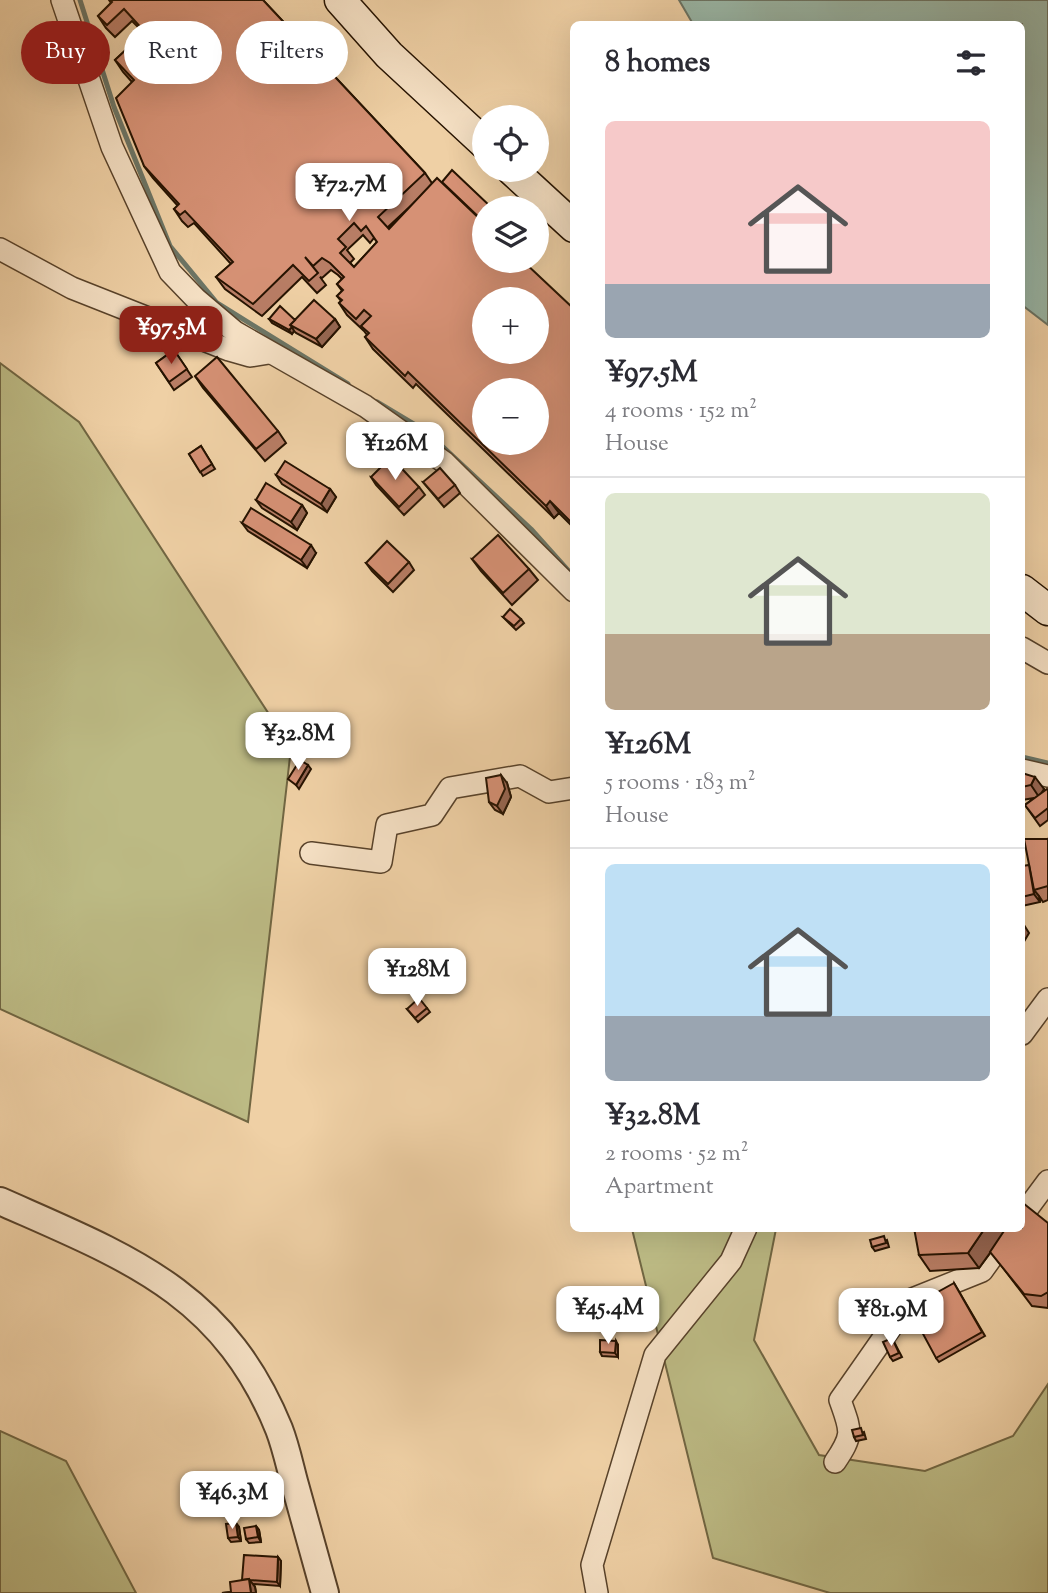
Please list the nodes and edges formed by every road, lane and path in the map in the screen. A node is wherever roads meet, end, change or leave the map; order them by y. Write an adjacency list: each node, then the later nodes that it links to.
1 (62, 0): 7 (street)
2 (340, 0): 3 (main road)
3 (472, 132)
4 (525, 182): 5 (main road)
5 (570, 223)
6 (0, 249): 7 (street)
7 (269, 353): 8 (street)
8 (570, 587)
9 (1025, 592): 10 (main road)
10 (1048, 610)
11 (1025, 650): 12 (street)
12 (1048, 663)
13 (1025, 771): 14 (street)
14 (1048, 776)
15 (570, 789): 16 (street)
16 (311, 853)
17 (1048, 999): 18 (street)
18 (1025, 1030)
19 (1048, 1181): 21 (street)
20 (0, 1201): 25 (street)
21 (1025, 1212)
22 (744, 1232): 26 (street)
23 (1010, 1232): 24 (street)
24 (835, 1462)
25 (325, 1593)
26 (597, 1593)

